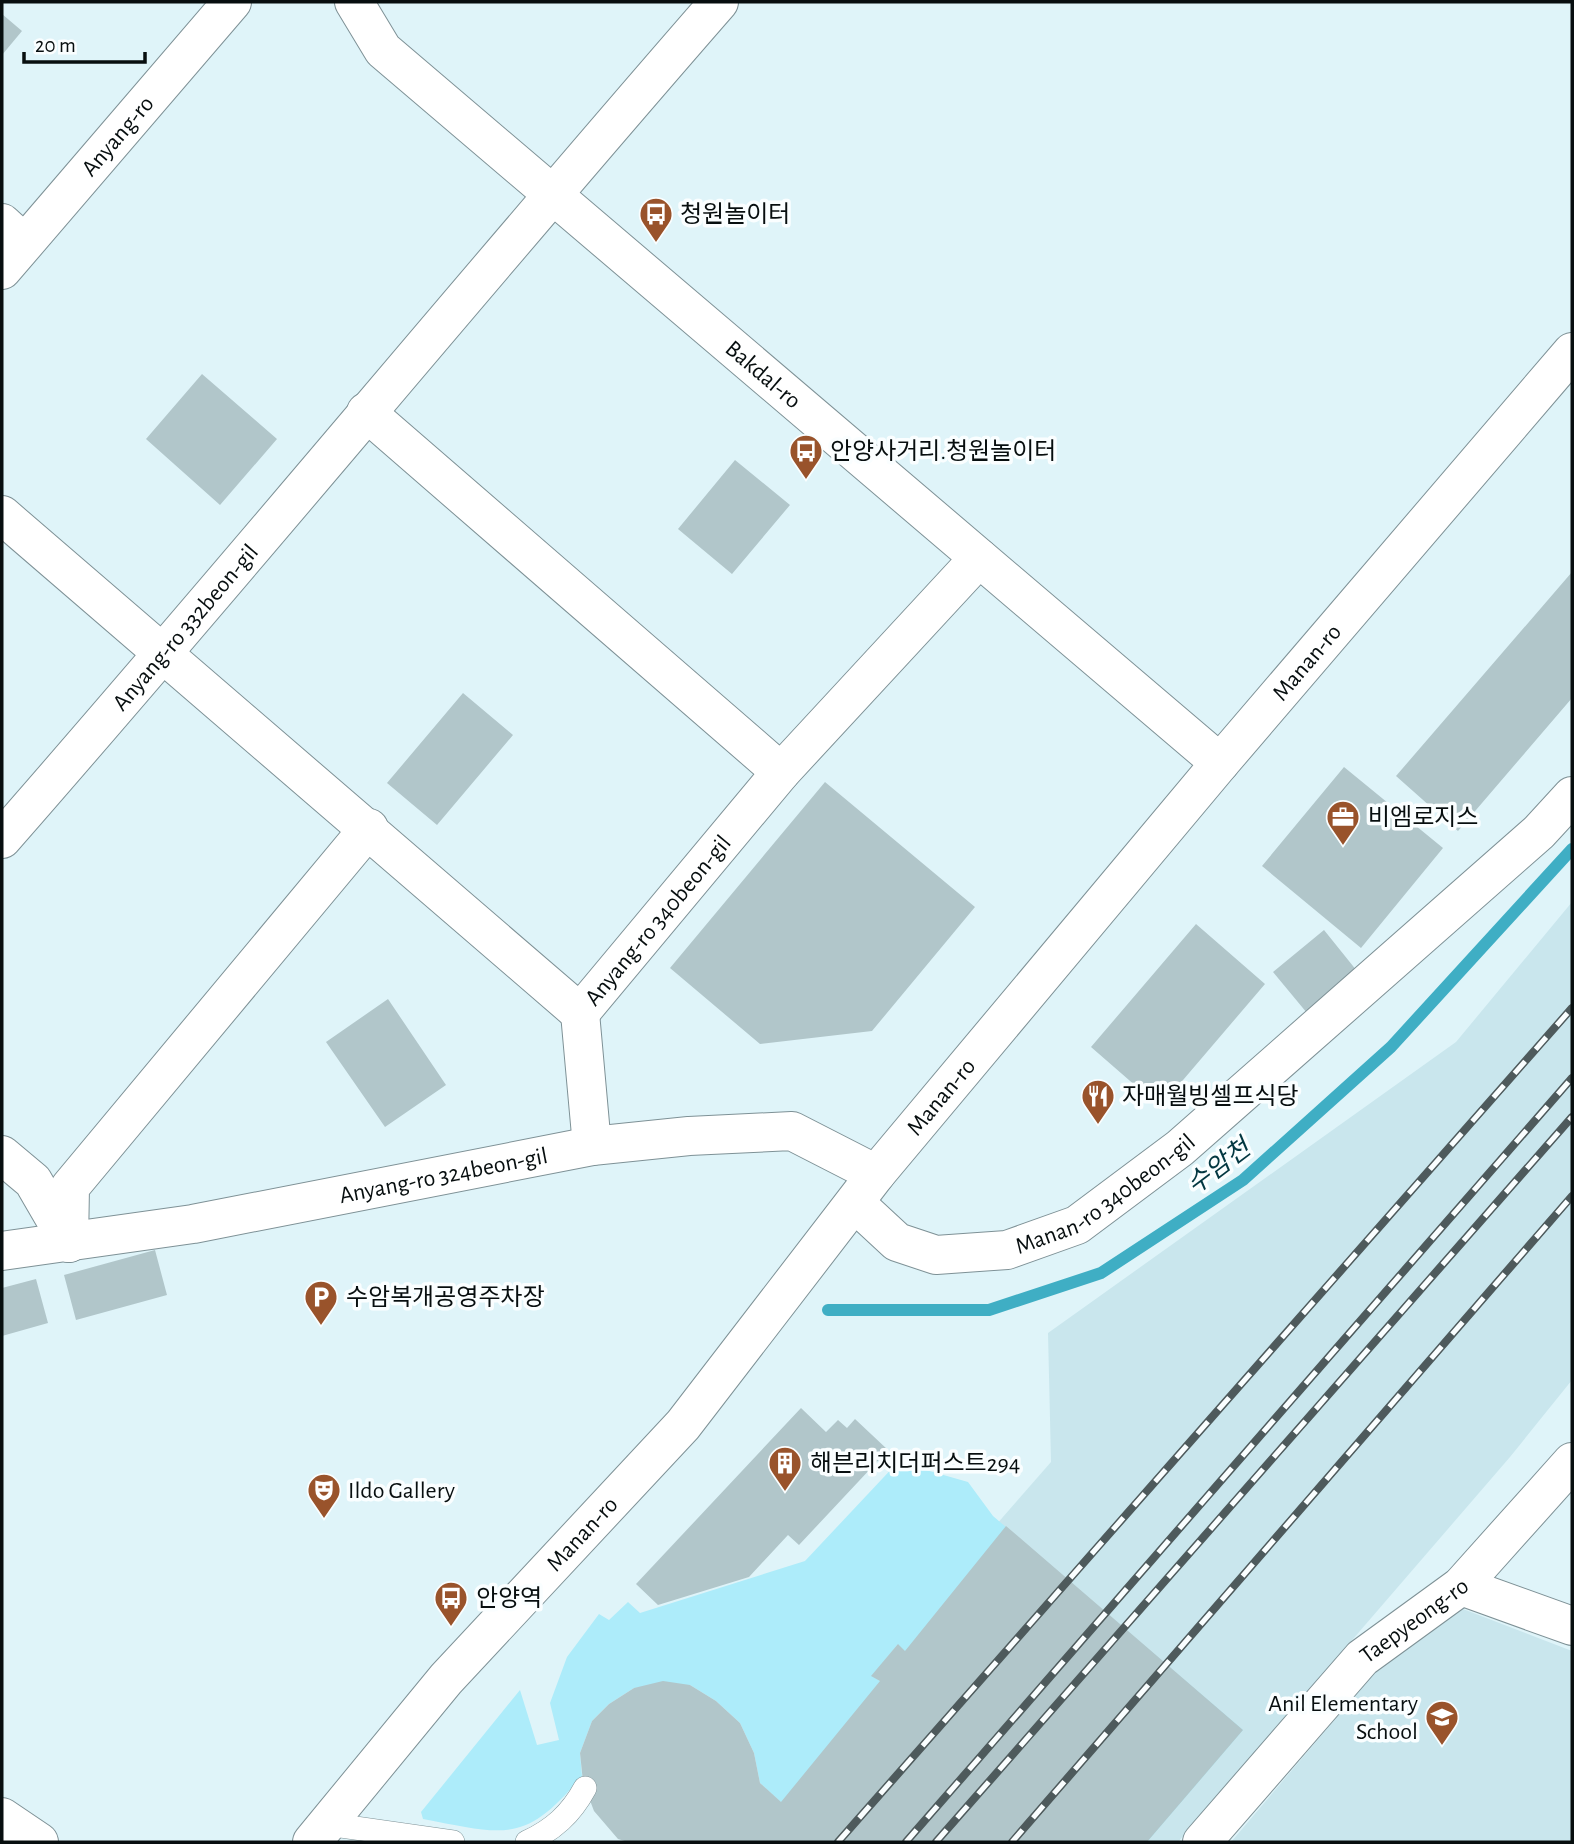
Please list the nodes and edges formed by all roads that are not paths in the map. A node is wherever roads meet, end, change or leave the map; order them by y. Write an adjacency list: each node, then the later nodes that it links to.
1 (232, 2): 5 (street, Anyang-ro)
2 (354, 2): 4 (street, Bakdal-ro)
3 (719, 2): 4 (street, Anyang-ro 332beon-gil)
4 (551, 194): 7 (street, Anyang-ro 332beon-gil); 9 (street, Bakdal-ro)
5 (9, 246)
6 (1572, 352): 11 (street, Manan-ro)
7 (366, 412): 10 (street, Anyang-ro 332beon-gil); 12 (street)
8 (2, 515): 10 (street, Anyang-ro 340beon-gil)
9 (979, 558): 11 (street, Bakdal-ro); 12 (street, Anyang-ro 340beon-gil)
10 (162, 656): 14 (street, Anyang-ro 340beon-gil); 15 (street, Anyang-ro 332beon-gil)
11 (1220, 763): 19 (street, Manan-ro)
12 (780, 772): 16 (street, Anyang-ro 340beon-gil)
13 (1572, 796): 19 (street, Manan-ro 340beon-gil)
14 (369, 828): 16 (street, Anyang-ro 340beon-gil); 20 (street)
15 (2, 839)
16 (580, 1013): 17 (street)
17 (592, 1146): 19 (street, Anyang-ro 324beon-gil); 20 (street, Anyang-ro 324beon-gil)
18 (2, 1155): 20 (street)
19 (866, 1189): 27 (street, Manan-ro)
20 (69, 1243): 21 (street, Anyang-ro 324beon-gil)
21 (2, 1251)
22 (1572, 1462): 23 (street, Taepyeong-ro)
23 (1461, 1586): 24 (street); 31 (street, Taepyeong-ro)
24 (1572, 1626)
25 (585, 1788): 30 (lane)
26 (2, 1817): 28 (street)
27 (320, 1833): 29 (lane)
28 (39, 1842)
29 (453, 1842)
30 (527, 1842)
31 (1202, 1842)

